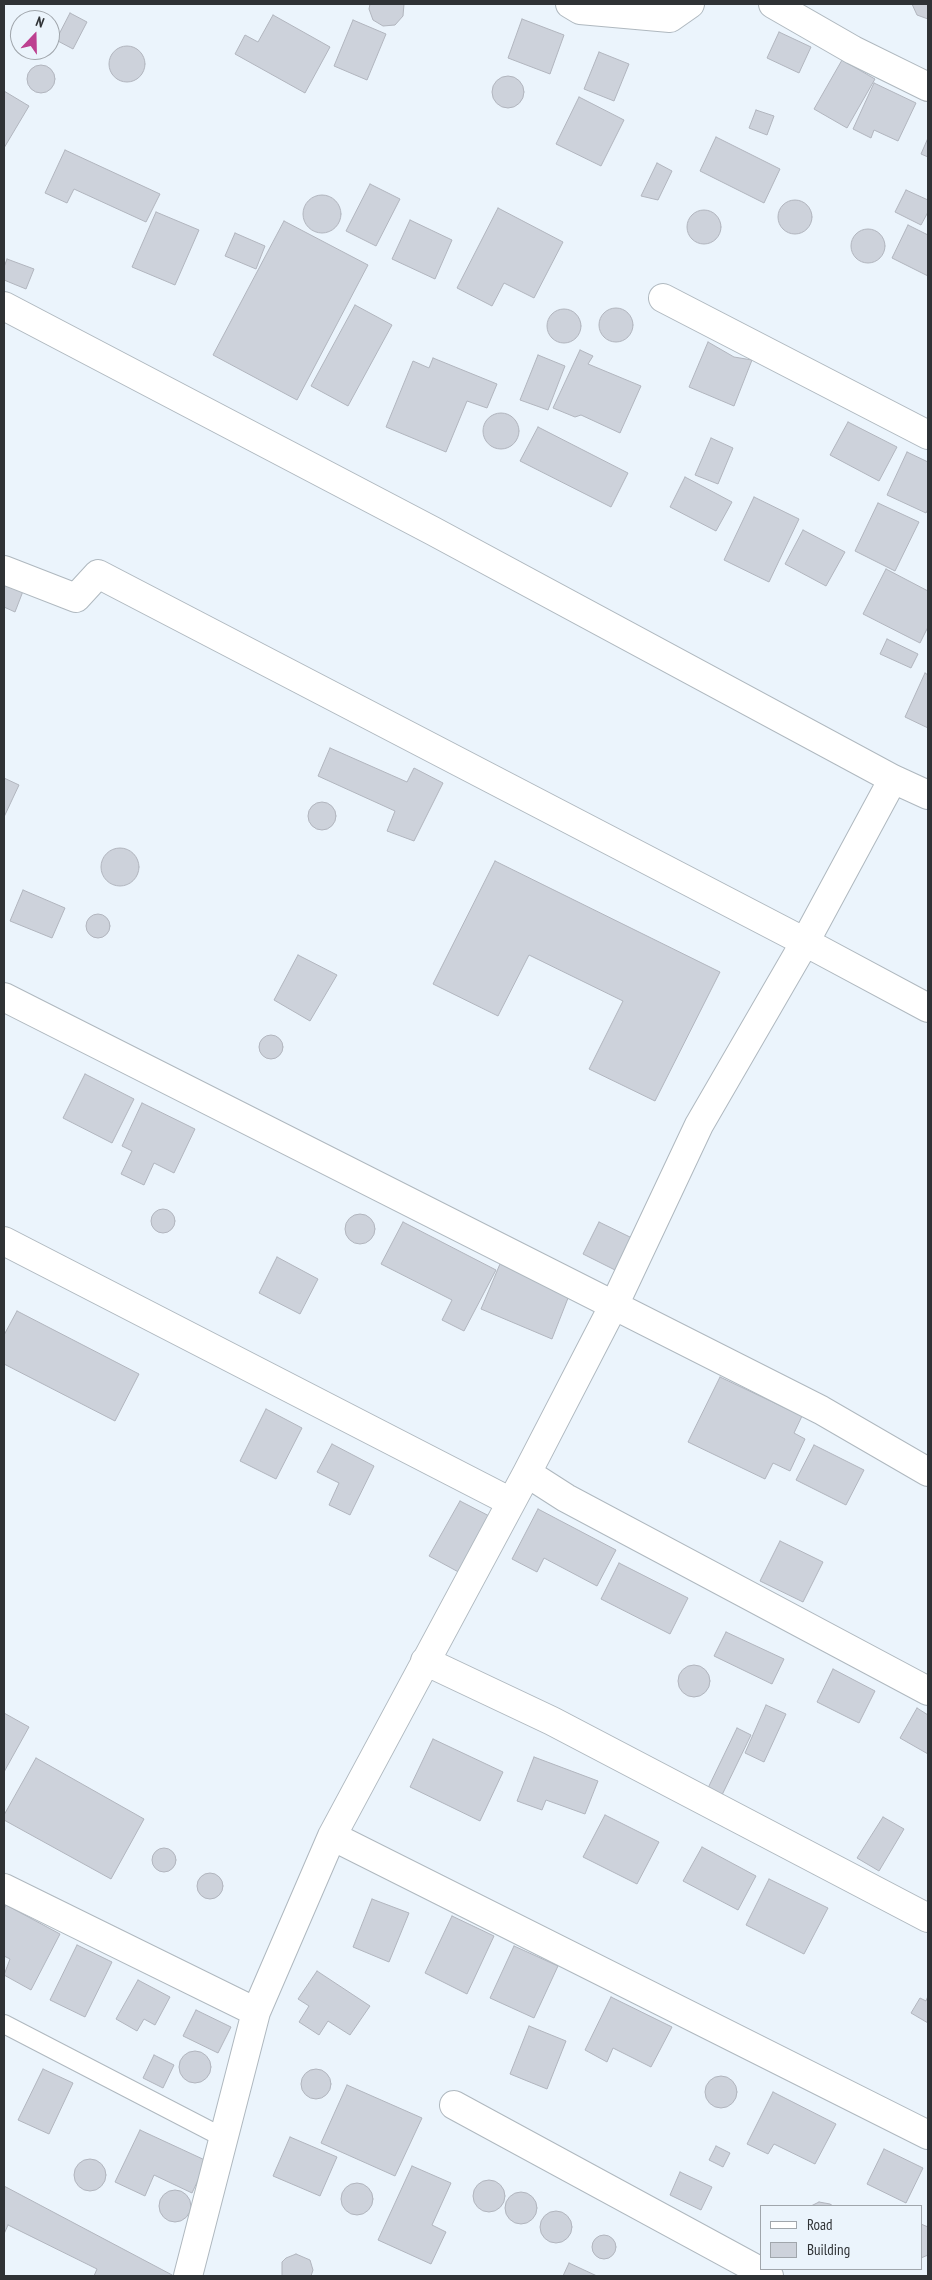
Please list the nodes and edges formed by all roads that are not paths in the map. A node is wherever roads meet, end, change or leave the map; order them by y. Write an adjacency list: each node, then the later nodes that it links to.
1 (570, 4): 2 (street)
2 (690, 4)
3 (773, 4): 4 (street)
4 (928, 87)
5 (663, 298): 7 (street)
6 (4, 306): 9 (street)
7 (928, 436)
8 (4, 570): 11 (street)
9 (893, 779): 10 (street); 11 (street)
10 (928, 795)
11 (805, 942): 13 (street); 15 (street)
12 (4, 997): 15 (street)
13 (928, 1008)
14 (4, 1241): 18 (street)
15 (613, 1306): 16 (street); 17 (street)
16 (928, 1472)
17 (527, 1473): 18 (street); 20 (street)
18 (511, 1502): 19 (street)
19 (425, 1661): 21 (street); 23 (street)
20 (928, 1691)
21 (332, 1836): 24 (street); 27 (street)
22 (4, 1888): 24 (street)
23 (928, 1918)
24 (256, 2012): 28 (street)
25 (4, 2024): 28 (lane)
26 (454, 2105): 30 (street)
27 (928, 2135)
28 (224, 2138): 29 (street)
29 (188, 2276)
30 (769, 2276)

